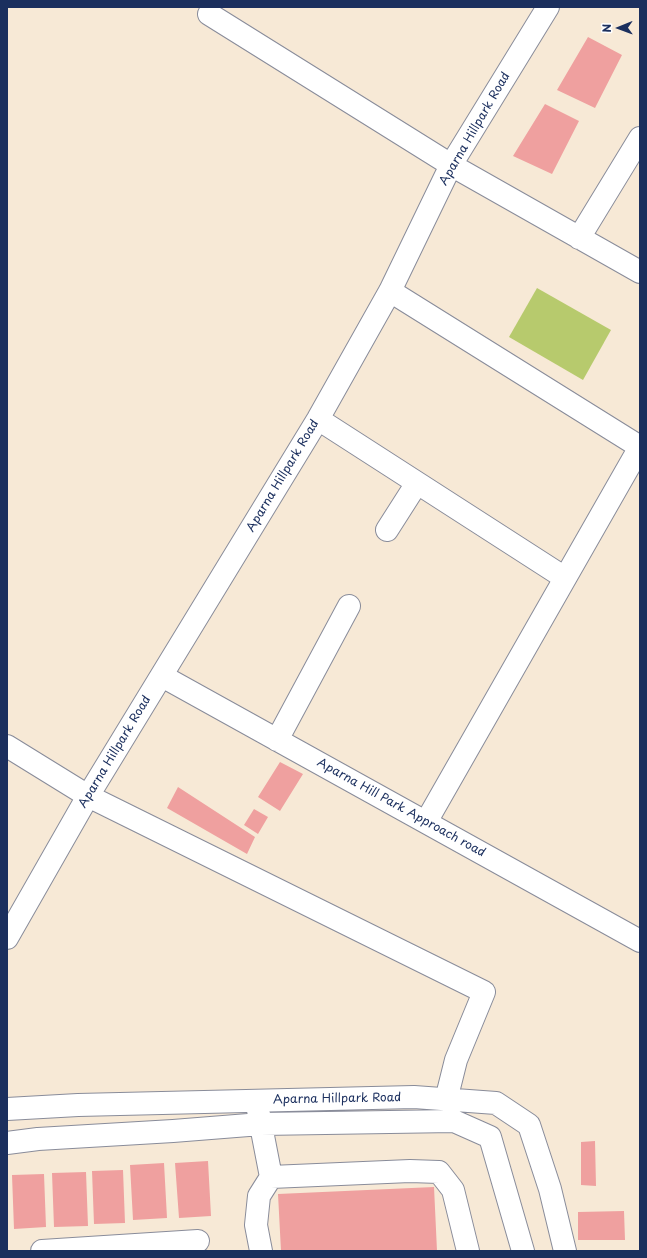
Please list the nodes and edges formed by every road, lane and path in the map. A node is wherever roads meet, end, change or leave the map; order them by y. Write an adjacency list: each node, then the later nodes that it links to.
1 (548, 7): 4 (street, Aparna Hillpark Road)
2 (210, 14): 4 (street)
3 (640, 138): 5 (street)
4 (451, 165): 5 (street); 7 (street, Aparna Hillpark Road)
5 (579, 238): 6 (street)
6 (640, 272)
7 (390, 291): 8 (street, Aparna Hillpark Road); 9 (street)
8 (318, 419): 10 (street); 14 (street, Aparna Hillpark Road)
9 (640, 447): 12 (street)
10 (417, 483): 11 (street); 12 (street)
11 (387, 530)
12 (565, 578): 18 (street)
13 (349, 606): 15 (street)
14 (162, 676): 15 (street, Aparna Hill Park Approach road); 17 (street, Aparna Hillpark Road)
15 (277, 740): 18 (street, Aparna Hill Park Approach road)
16 (7, 746): 17 (street)
17 (88, 796): 19 (street, Aparna Hillpark Road); 21 (street)
18 (426, 822): 20 (street, Aparna Hill Park Approach road)
19 (7, 938)
20 (640, 941)
21 (446, 1100): 22 (street, Aparna Hillpark Road); 32 (street, Aparna Hillpark Road)
22 (256, 1101): 23 (street, Aparna Hillpark Road); 24 (street)
23 (7, 1109)
24 (261, 1124): 25 (street, Aparna Hillpark Road); 26 (street); 31 (street, Aparna Hillpark Road)
25 (7, 1142)
26 (271, 1177): 29 (street); 30 (street)
27 (198, 1241): 28 (street)
28 (42, 1251)
29 (260, 1251)
30 (468, 1251)
31 (523, 1251)
32 (565, 1251)

